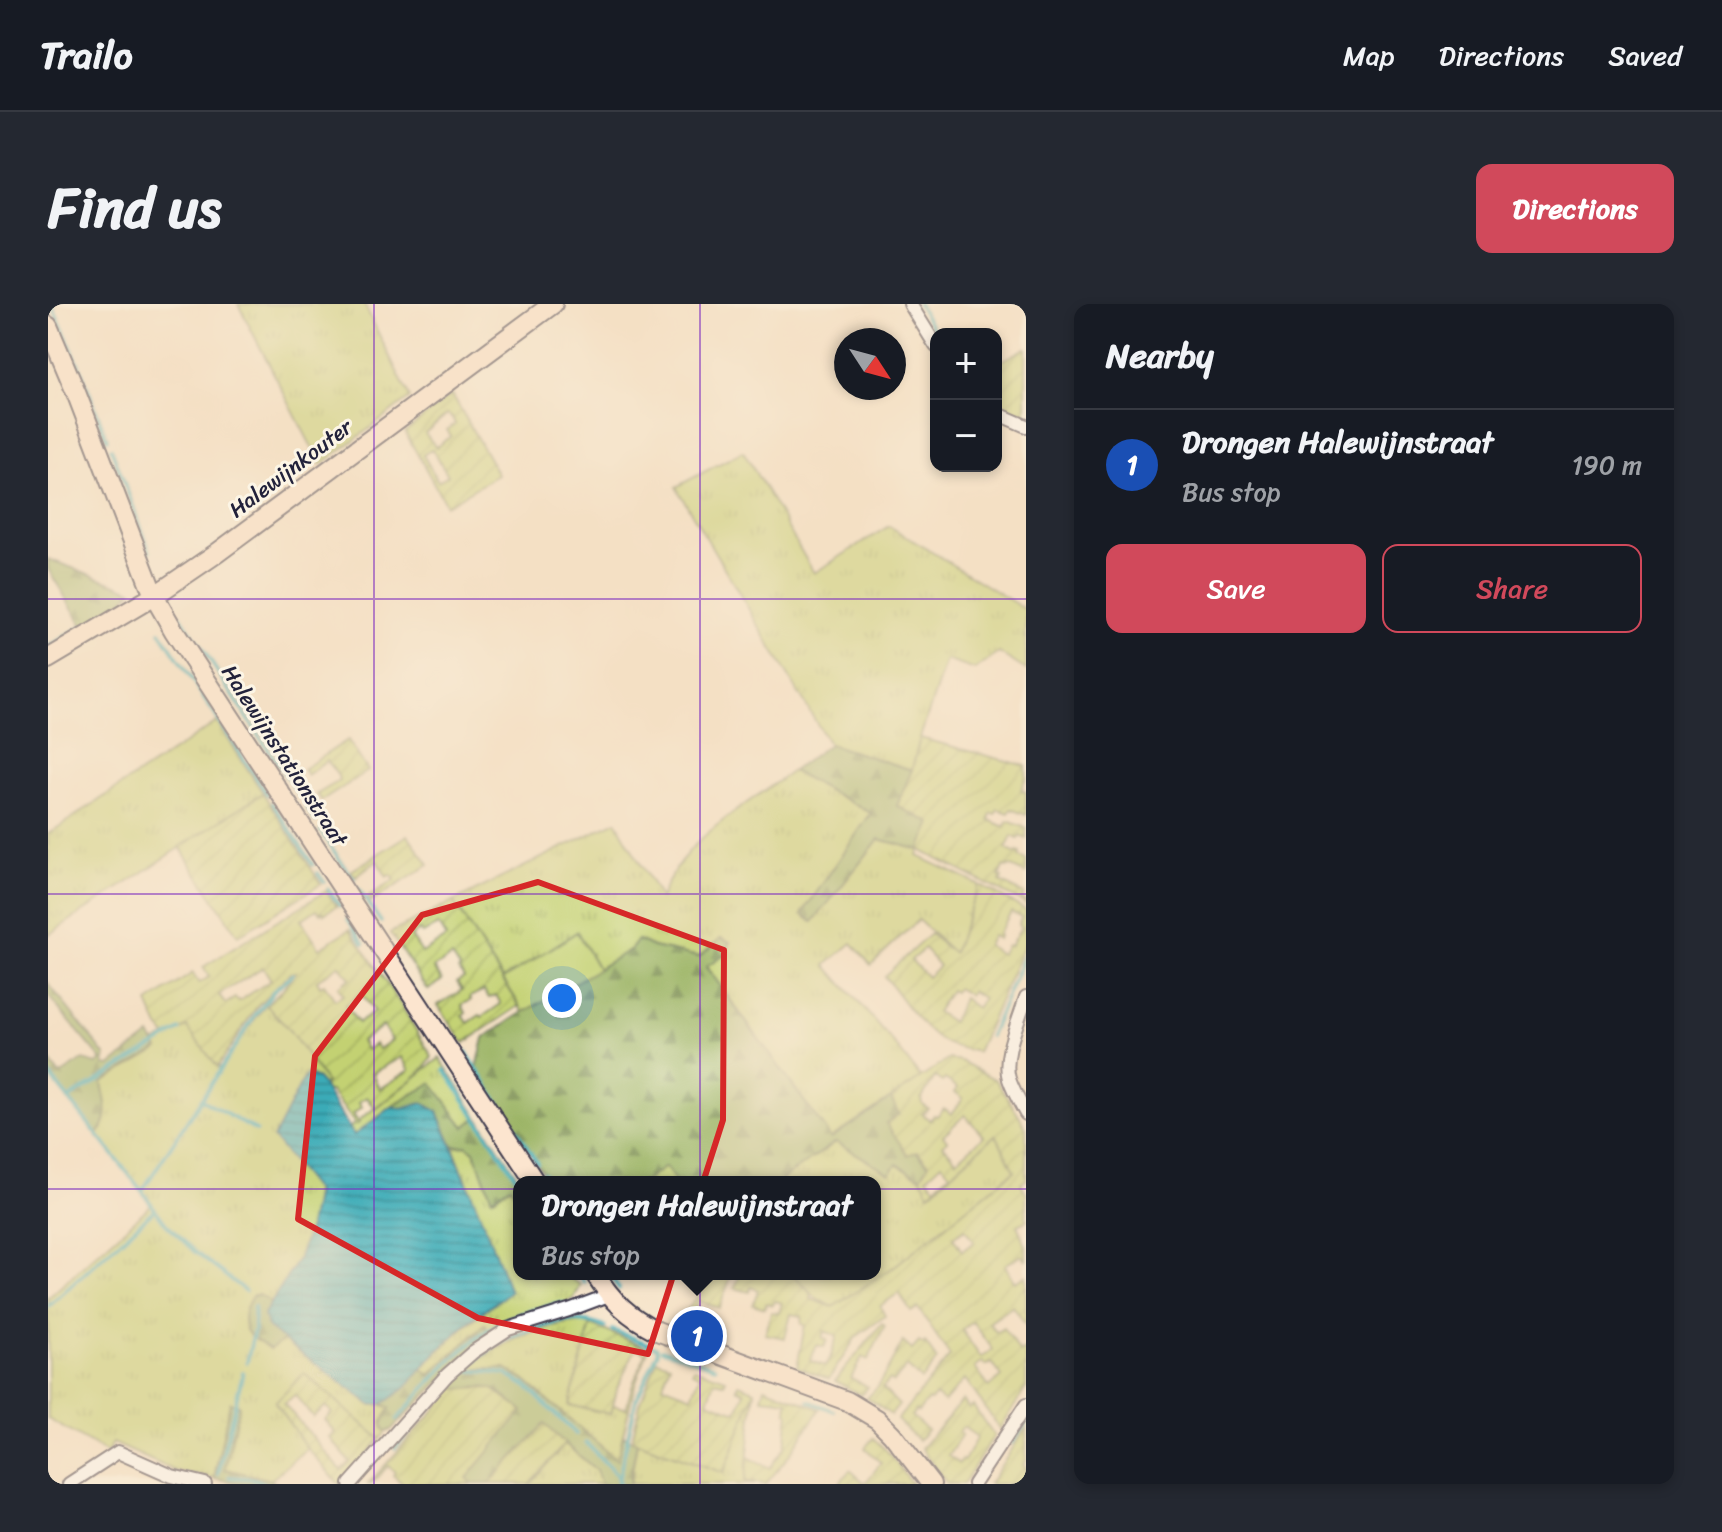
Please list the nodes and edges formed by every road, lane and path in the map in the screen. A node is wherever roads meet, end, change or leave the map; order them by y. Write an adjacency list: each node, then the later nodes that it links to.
1 (553, 304): 7 (street, Halewijnkouter)
2 (910, 304): 4 (street)
3 (48, 326): 7 (street, Halewijnstationstraat)
4 (930, 336)
5 (1002, 416): 6 (street)
6 (1026, 426)
7 (154, 596): 8 (street, Halewijnkouter); 11 (street, Halewijnstationstraat)
8 (48, 659)
9 (1026, 997): 10 (street)
10 (1026, 1114)
11 (531, 1176)
12 (599, 1280): 13 (street)
13 (609, 1295): 17 (street); 18 (street)
14 (1026, 1405): 19 (street)
15 (69, 1484): 16 (street)
16 (205, 1484)
17 (350, 1484)
18 (931, 1484)
19 (974, 1484)

